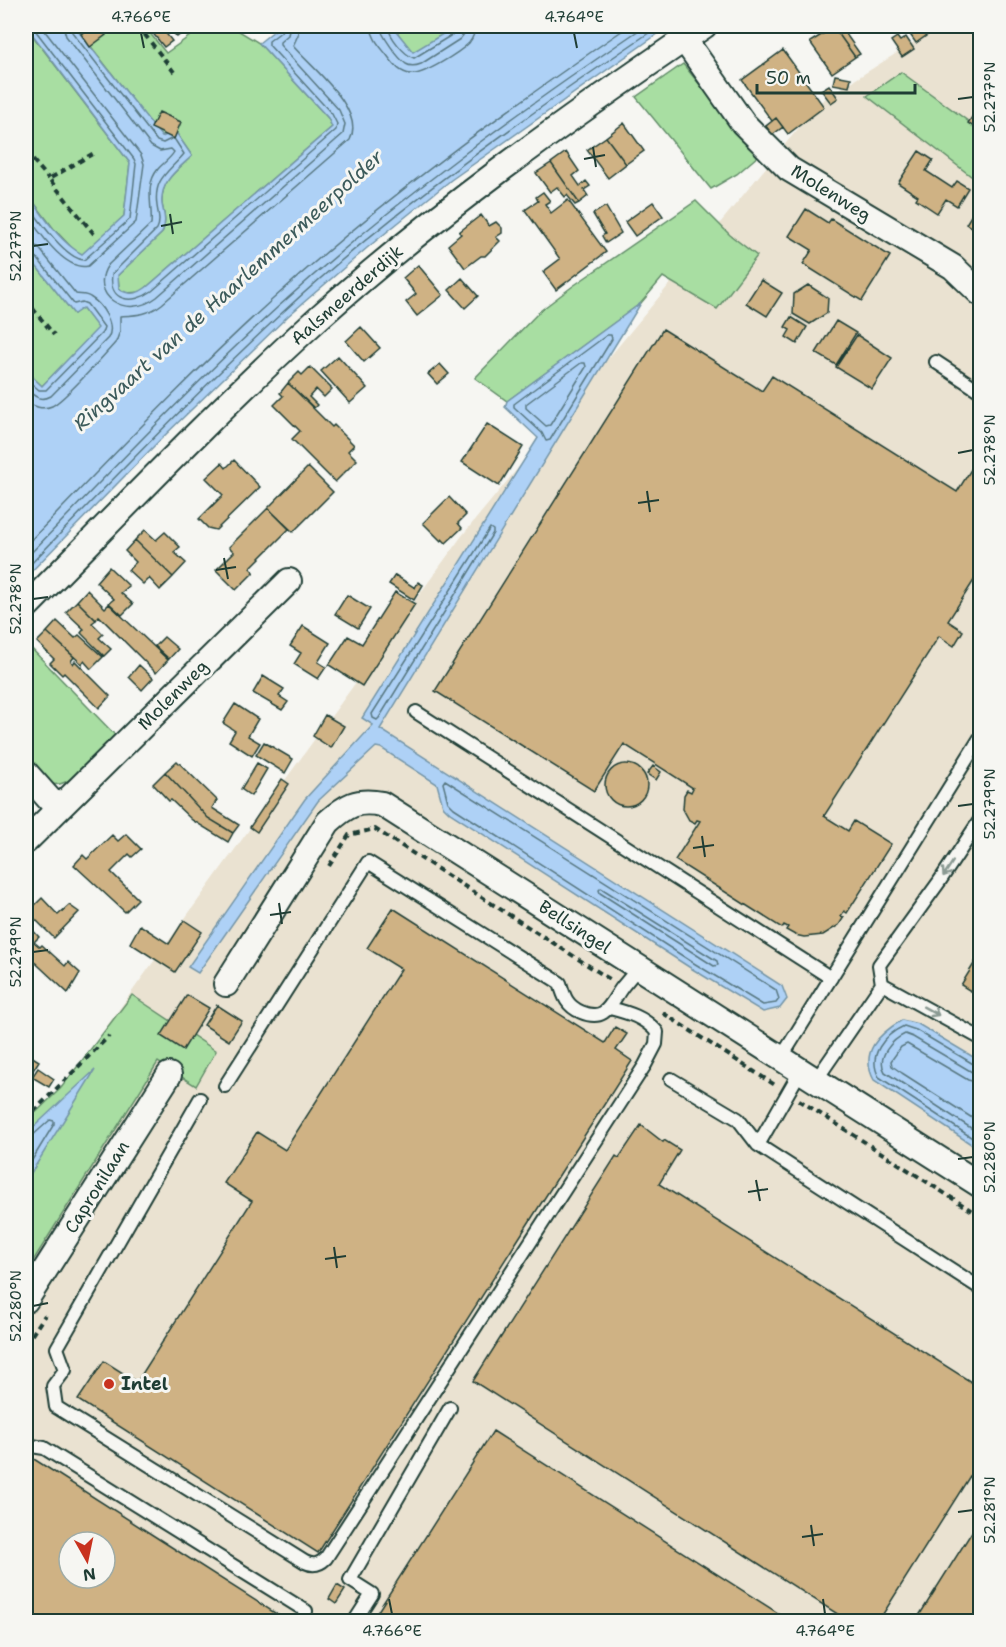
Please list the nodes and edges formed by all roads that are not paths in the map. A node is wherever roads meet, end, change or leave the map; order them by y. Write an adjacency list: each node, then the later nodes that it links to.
1 (704, 26): 2 (street, Aalsmeerderdijk)
2 (684, 39): 3 (street, Molenweg); 7 (street, Aalsmeerderdijk)
3 (981, 293)
4 (936, 362): 5 (lane)
5 (981, 391)
6 (289, 581): 11 (street, Molenweg)
7 (26, 607)
8 (416, 712): 15 (lane)
9 (981, 738): 15 (lane)
10 (26, 773): 11 (street)
11 (58, 809): 13 (street, Molenweg)
12 (981, 820): 17 (lane, one-way to 17)
13 (26, 841)
14 (638, 968): 16 (street, Bellsingel); 18 (lane); 20 (street, Bellsingel)
15 (831, 978): 20 (lane)
16 (226, 984)
17 (882, 984): 19 (lane, one-way to 19); 20 (lane)
18 (610, 1008): 23 (lane); 24 (lane)
19 (981, 1038)
20 (799, 1069): 25 (lane); 26 (street, Bellsingel)
21 (169, 1075): 28 (street, Capronilaan)
22 (671, 1078): 25 (lane)
23 (225, 1086)
24 (200, 1099)
25 (758, 1144): 27 (lane)
26 (981, 1185)
27 (981, 1288)
28 (26, 1300)
29 (450, 1408): 32 (lane)
30 (26, 1445): 31 (lane)
31 (304, 1622)
32 (354, 1622)

